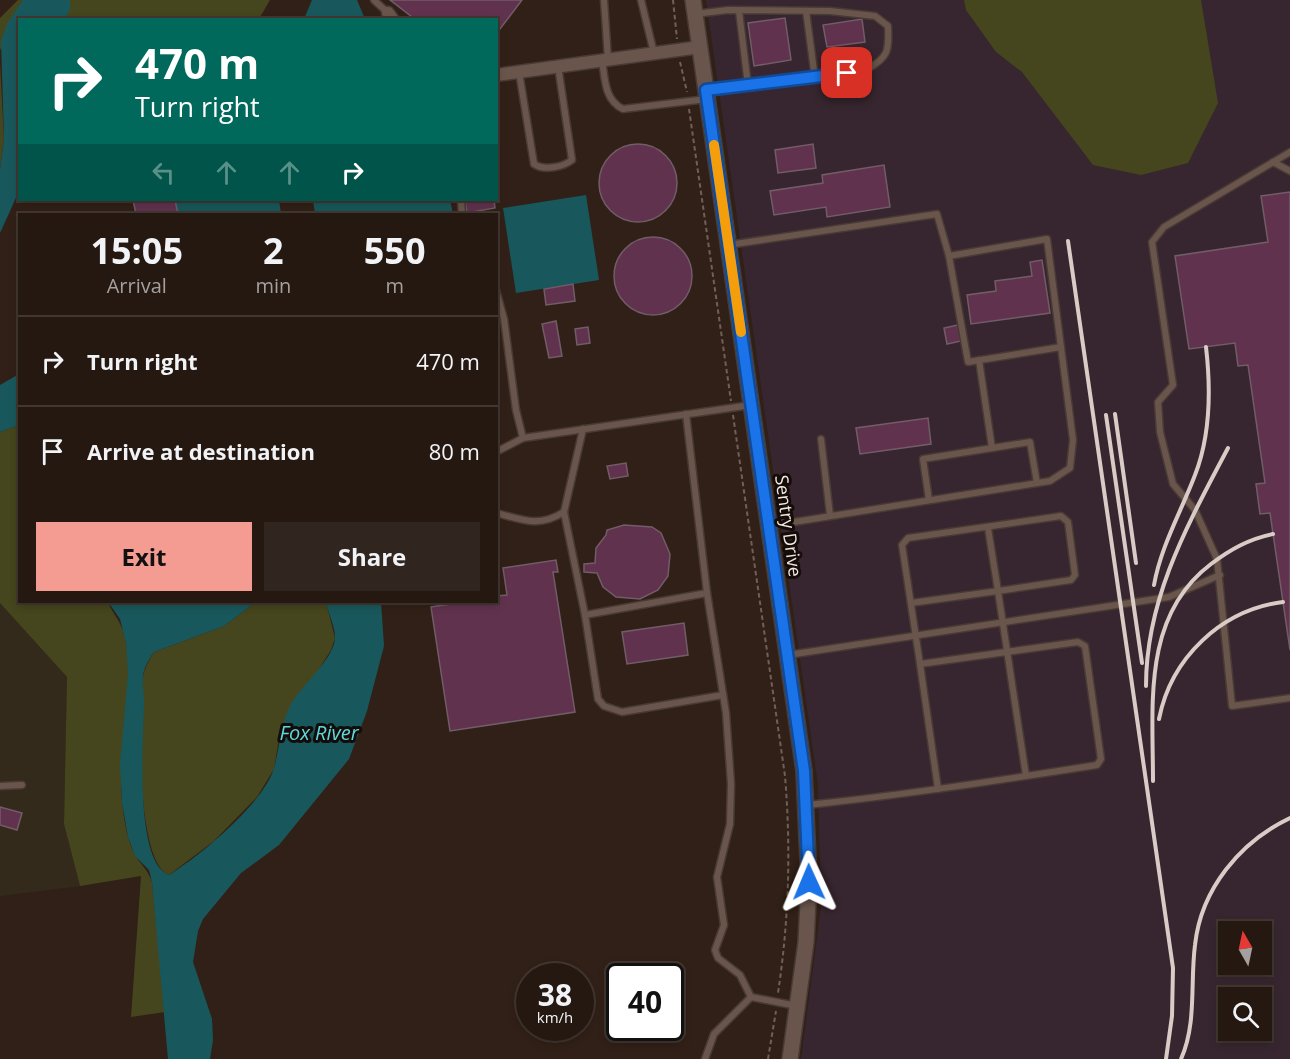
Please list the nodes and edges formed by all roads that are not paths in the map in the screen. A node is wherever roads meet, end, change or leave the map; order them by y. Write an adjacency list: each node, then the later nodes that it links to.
1 (374, 0): 7 (lane)
2 (604, 0): 10 (lane)
3 (641, 0): 9 (lane)
4 (694, 7): 5 (lane); 8 (street, Sentry Drive)
5 (739, 10): 6 (lane); 15 (lane)
6 (806, 11): 14 (lane); 14 (lane)
7 (390, 16)
8 (700, 46): 9 (street); 16 (street, Sentry Drive)
9 (654, 53): 10 (street)
10 (605, 59): 11 (street); 16 (lane)
11 (558, 66): 12 (street); 12 (lane)
12 (519, 72): 13 (street)
13 (498, 75)
14 (815, 78): 15 (lane)
15 (748, 85): 16 (lane)
16 (707, 94): 20 (street, Sentry Drive)
17 (1290, 152): 18 (lane)
18 (1273, 162): 19 (lane); 39 (lane)
19 (1290, 171)
20 (728, 246): 21 (lane); 25 (street, Sentry Drive)
21 (949, 256): 23 (lane); 24 (lane)
22 (498, 297): 28 (lane)
23 (1061, 347): 24 (lane); 32 (lane)
24 (979, 360): 30 (lane)
25 (751, 405): 26 (lane); 37 (street, Sentry Drive)
26 (686, 414): 27 (lane); 41 (lane)
27 (583, 429): 28 (lane); 34 (lane)
28 (523, 438): 31 (lane)
29 (821, 439): 36 (lane)
30 (992, 448): 32 (lane); 33 (lane)
31 (498, 451)
32 (1037, 483): 33 (lane)
33 (929, 500): 36 (lane)
34 (564, 512): 35 (lane); 43 (lane)
35 (498, 513)
36 (830, 515): 37 (lane)
37 (769, 526): 47 (street, Sentry Drive)
38 (988, 528): 40 (lane); 40 (lane); 42 (lane)
39 (1220, 575): 44 (lane); 50 (lane)
40 (998, 591): 42 (lane); 44 (lane)
41 (707, 592): 43 (lane); 49 (lane)
42 (911, 603): 45 (lane)
43 (585, 615): 49 (lane)
44 (1003, 623): 45 (lane); 46 (lane)
45 (916, 636): 47 (lane); 48 (lane)
46 (1008, 651): 48 (lane); 51 (lane); 51 (lane)
47 (787, 655): 55 (street, Sentry Drive)
48 (920, 664): 54 (lane)
49 (723, 694): 56 (lane)
50 (1290, 698)
51 (1026, 776): 54 (lane)
52 (22, 784): 53 (lane)
53 (0, 786)
54 (938, 789): 55 (lane)
55 (807, 805): 57 (street, Sentry Drive)
56 (751, 997): 57 (lane); 58 (lane)
57 (797, 1006): 59 (street, Sentry Drive)
58 (705, 1059)
59 (789, 1059)

